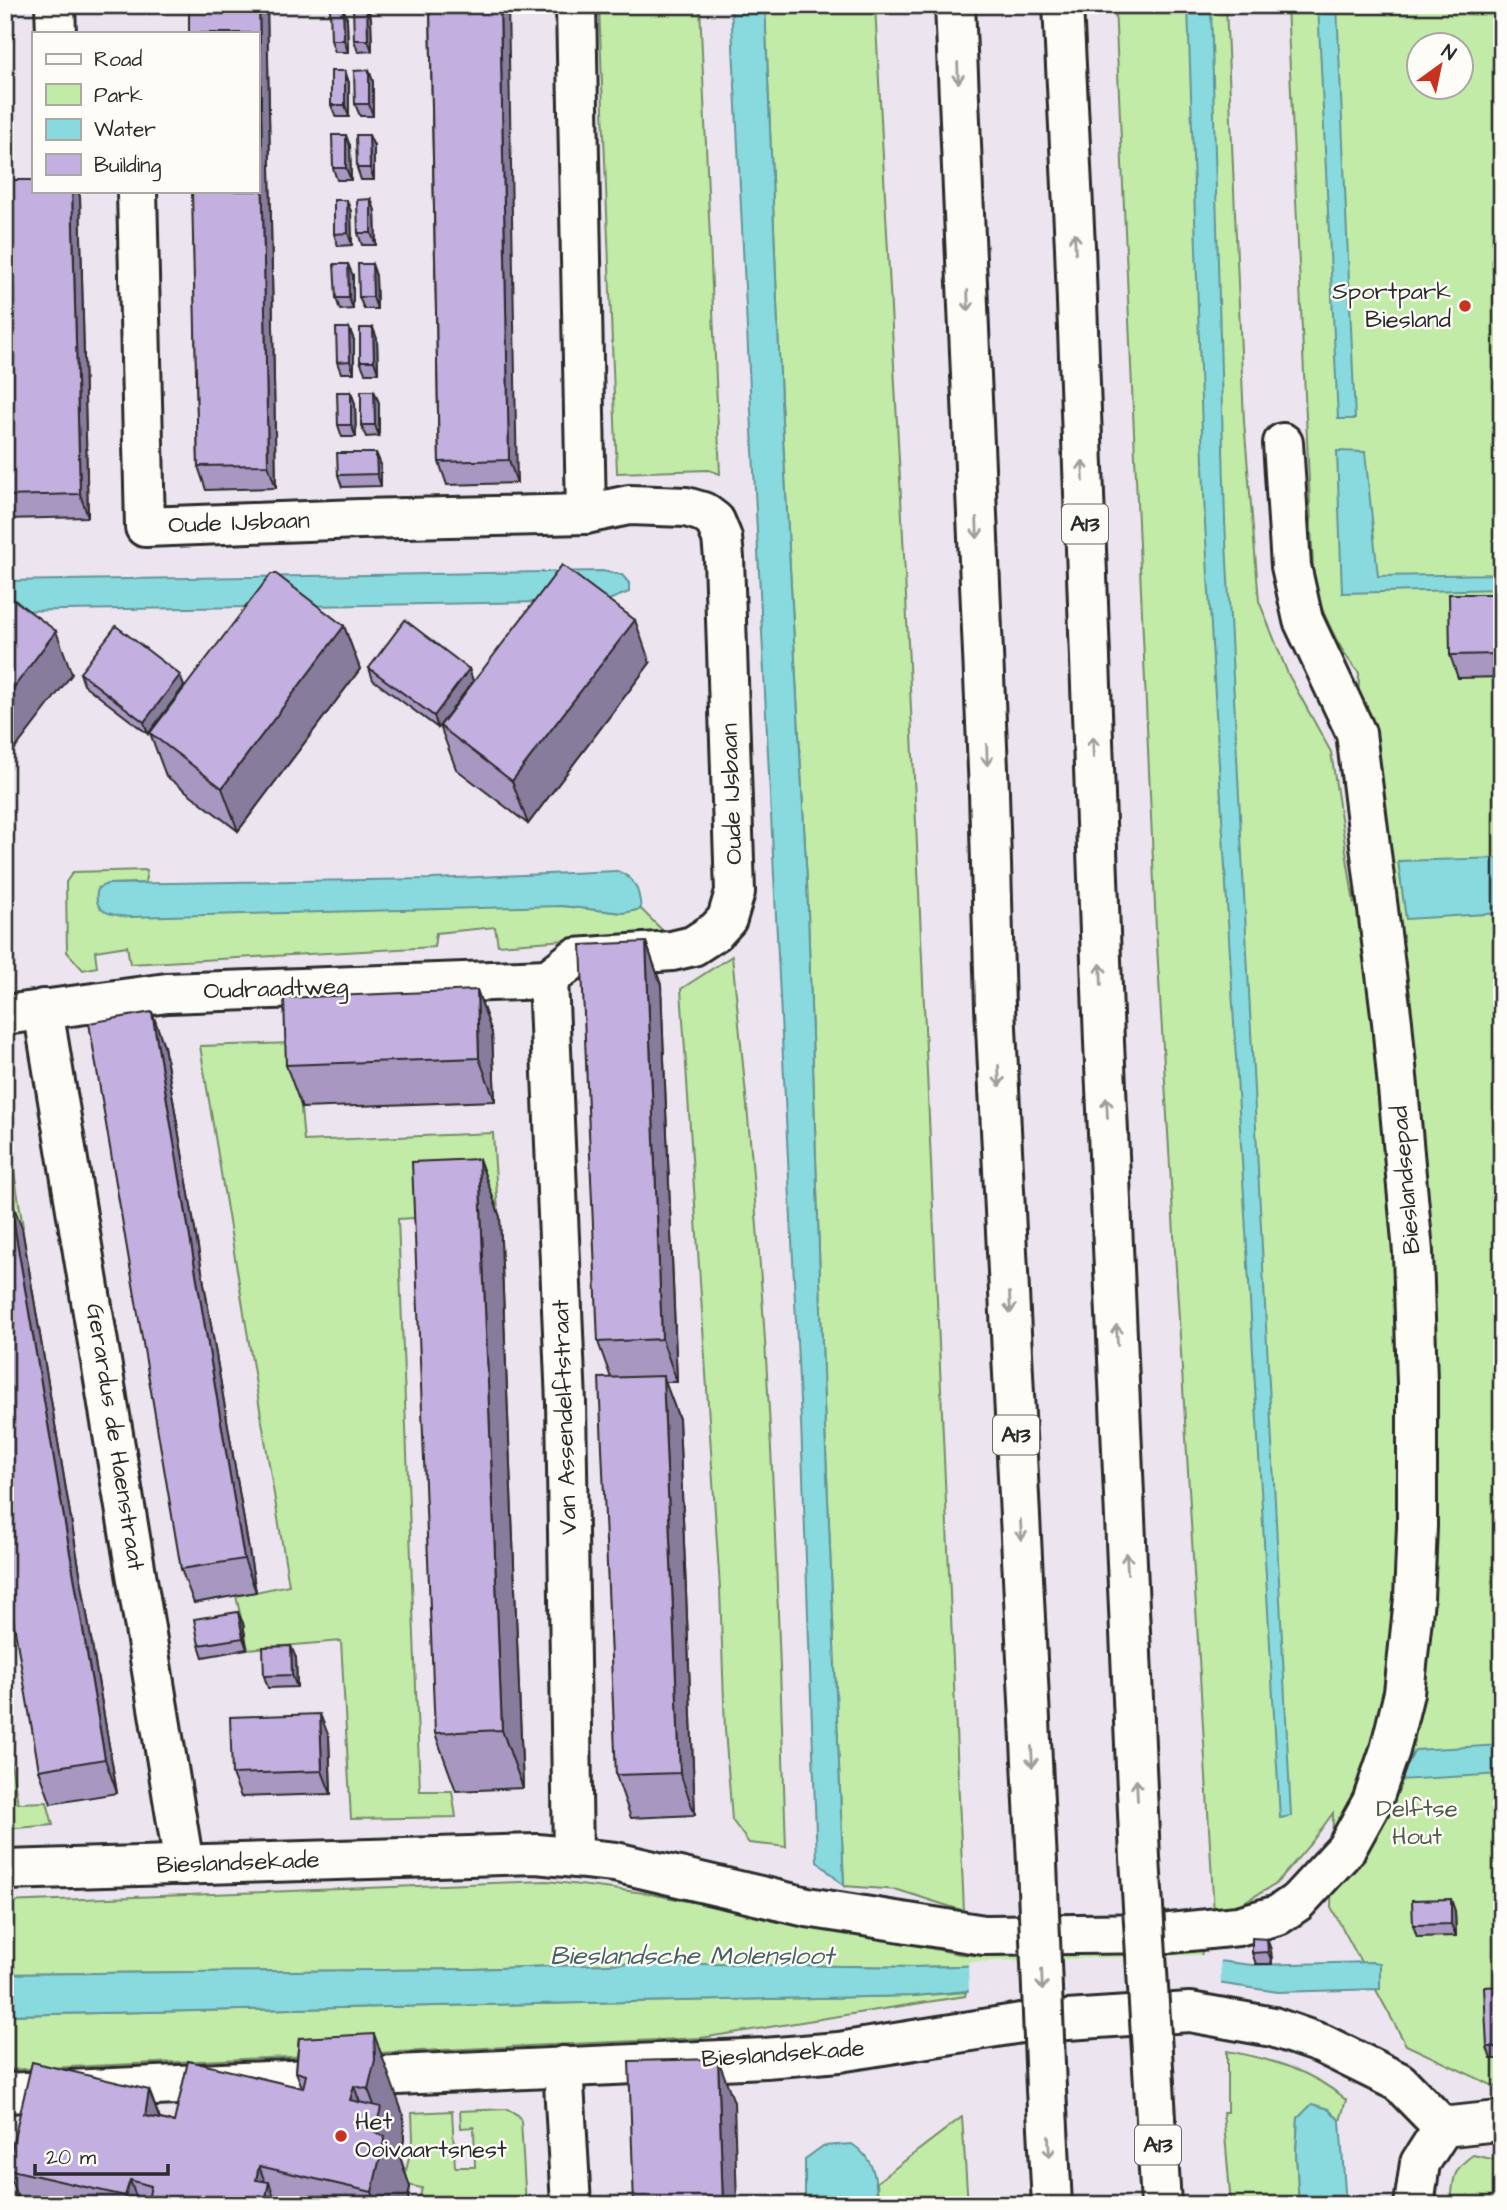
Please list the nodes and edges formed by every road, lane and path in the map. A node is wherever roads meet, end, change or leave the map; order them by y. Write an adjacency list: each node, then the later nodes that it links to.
1 (55, 5): 5 (main road)
2 (576, 5): 8 (main road)
3 (955, 5): 21 (main road, A13, one-way to 21, bridge)
4 (1063, 5): 22 (main road, A13, one-way to 4, bridge)
5 (55, 32)
6 (136, 192): 8 (main road, Oude IJsbaan)
7 (1283, 443): 15 (main road, Bieslandsepad)
8 (586, 514): 9 (main road, Oude IJsbaan)
9 (548, 979): 10 (main road, Oudraadtweg); 12 (main road, Van Assendelftstraat)
10 (43, 1009): 11 (main road, Oudraadtweg); 13 (main road, Gerardus de Haenstraat)
11 (5, 1015)
12 (573, 1856): 13 (main road, Bieslandsekade); 15 (main road, Bieslandsekade)
13 (184, 1865): 14 (main road, Bieslandsekade)
14 (5, 1870)
15 (1297, 1902)
16 (564, 2066): 17 (main road, Bieslandsekade); 19 (main road, Bieslandsekade); 20 (main road)
17 (5, 2093)
18 (1502, 2123): 19 (main road)
19 (1443, 2127): 23 (main road)
20 (571, 2205)
21 (1052, 2205)
22 (1161, 2205)
23 (1414, 2205)

